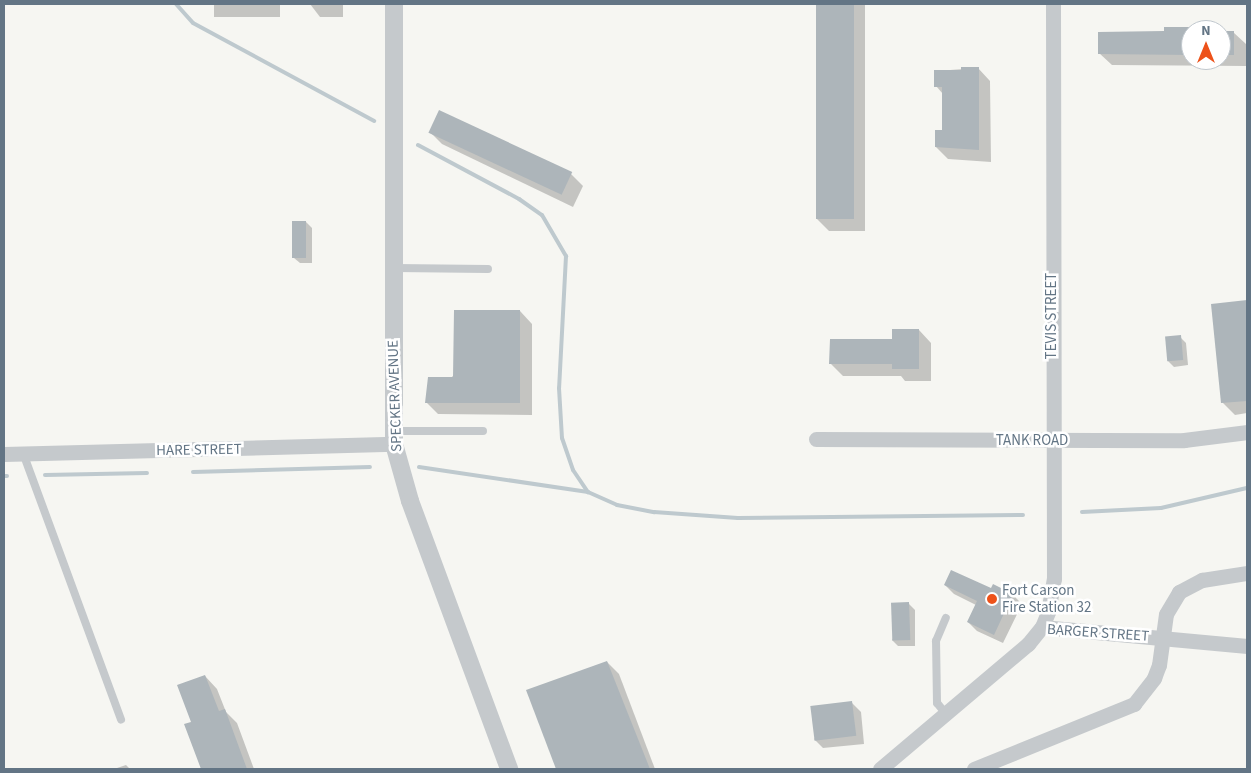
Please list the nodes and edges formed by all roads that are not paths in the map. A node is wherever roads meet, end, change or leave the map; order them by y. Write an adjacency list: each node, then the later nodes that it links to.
1 (394, 4): 3 (street, SPECKER AVENUE)
2 (1053, 4): 9 (street, TEVIS STREET)
3 (393, 268): 4 (lane); 7 (street, SPECKER AVENUE)
4 (488, 269)
5 (483, 431): 7 (lane)
6 (1247, 432): 9 (street, TANK ROAD)
7 (393, 437): 11 (street, HARE STREET); 19 (street, SPECKER AVENUE)
8 (816, 439): 9 (street, TANK ROAD)
9 (1052, 441): 14 (street, TEVIS STREET)
10 (4, 454): 11 (street, HARE STREET)
11 (23, 454): 18 (lane)
12 (1247, 572): 15 (street)
13 (946, 618): 17 (lane)
14 (1042, 627): 15 (street, BARGER STREET); 17 (street, BARGER STREET)
15 (1163, 638): 16 (street, BARGER STREET); 21 (street)
16 (1247, 646)
17 (946, 714): 20 (street, BARGER STREET)
18 (121, 720)
19 (509, 769)
20 (880, 769)
21 (974, 769)

